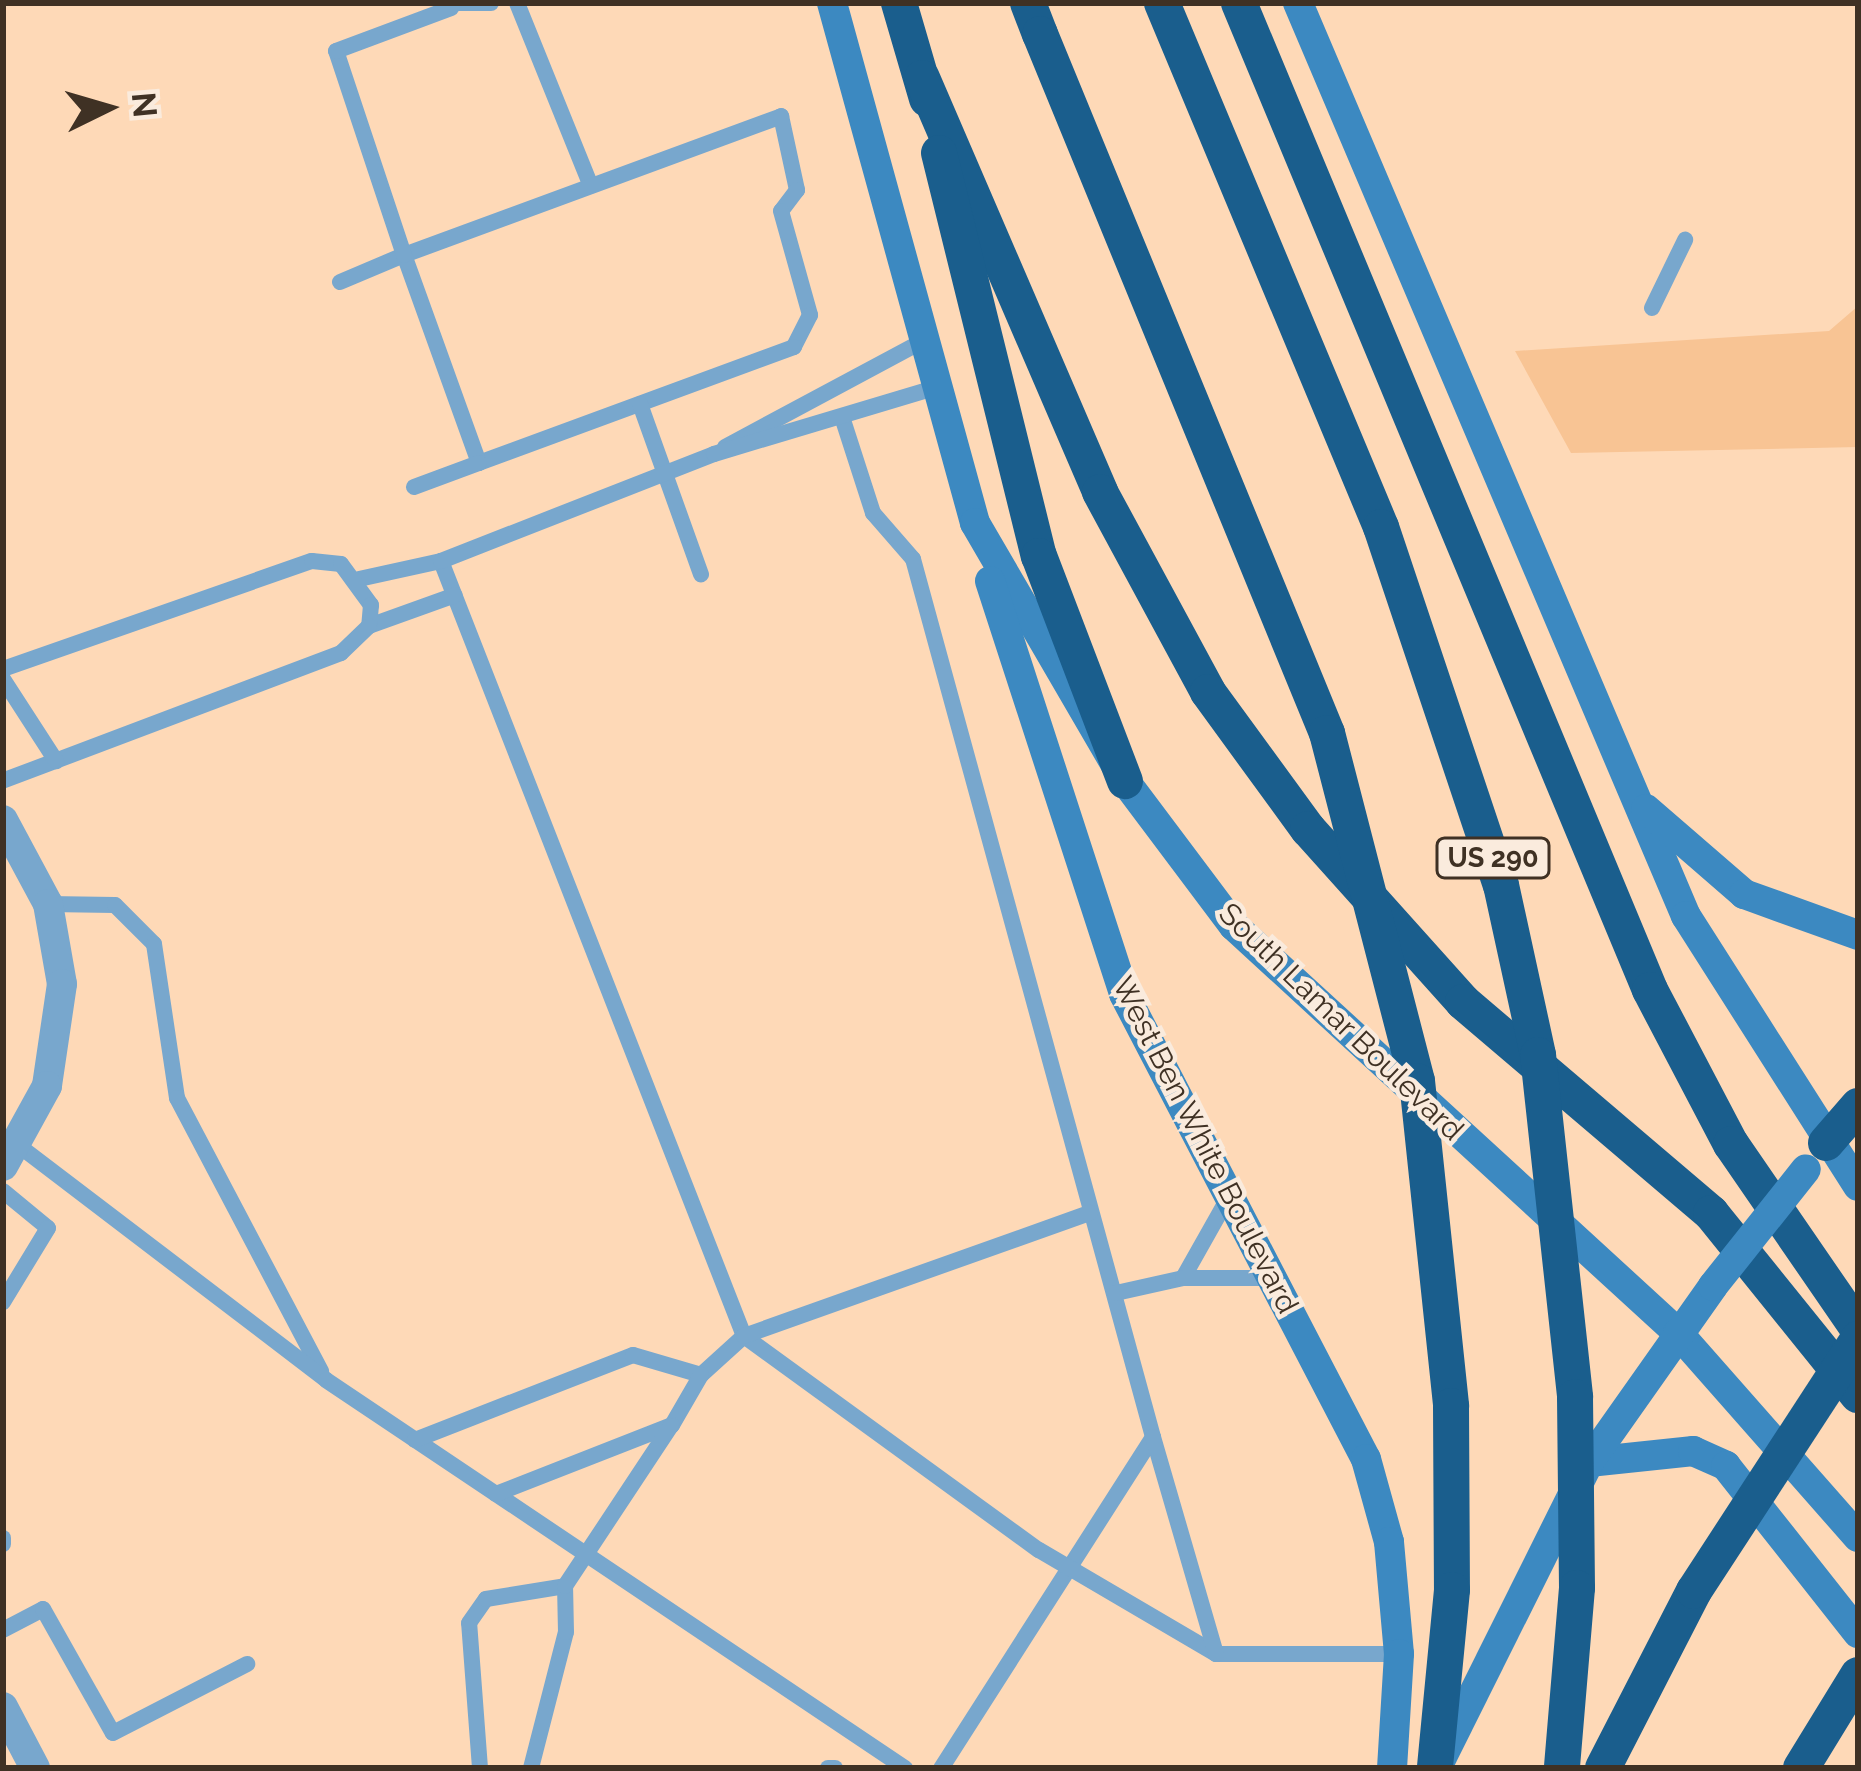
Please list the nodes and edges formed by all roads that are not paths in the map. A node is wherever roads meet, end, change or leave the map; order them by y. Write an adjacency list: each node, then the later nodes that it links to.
1 (491, 3): 9 (lane)
2 (517, 3): 11 (lane)
3 (832, 3): 16 (main road, South Lamar Boulevard)
4 (899, 3): 10 (highway)
5 (1028, 3): 79 (highway, bridge)
6 (1162, 3): 80 (highway, US 290, bridge)
7 (1238, 3): 50 (highway)
8 (1298, 3): 35 (main road)
9 (449, 6): 13 (lane)
10 (922, 78): 34 (highway); 56 (highway)
11 (591, 186): 13 (lane); 18 (lane)
12 (1685, 240): 15 (lane)
13 (404, 255): 14 (lane); 21 (lane)
14 (340, 282)
15 (1652, 308)
16 (923, 341): 17 (main road, South Lamar Boulevard); 20 (lane)
17 (937, 387): 19 (lane); 24 (main road, South Lamar Boulevard)
18 (640, 404): 21 (lane); 22 (lane)
19 (843, 420): 20 (lane); 45 (lane)
20 (714, 454): 22 (lane)
21 (479, 463): 23 (lane)
22 (665, 473): 25 (lane); 26 (lane)
23 (414, 488)
24 (975, 523): 34 (main road, South Lamar Boulevard); 44 (main road, West Ben White Boulevard)
25 (441, 562): 27 (lane); 28 (lane)
26 (701, 574)
27 (359, 579): 29 (lane); 30 (lane)
28 (454, 595): 29 (lane); 52 (lane)
29 (369, 626): 32 (lane)
30 (3, 669)
31 (3, 679): 32 (lane)
32 (56, 761): 33 (lane)
33 (3, 781)
34 (1124, 781): 51 (main road, South Lamar Boulevard)
35 (1641, 805): 38 (main road); 41 (main road)
36 (3, 820): 37 (street)
37 (48, 904): 40 (street); 55 (lane)
38 (1858, 934)
39 (1858, 1106): 41 (highway)
40 (10, 1156): 55 (lane)
41 (1816, 1156): 42 (main road); 51 (main road, bridge)
42 (1858, 1186)
43 (3, 1191): 49 (lane)
44 (1227, 1200): 46 (lane); 47 (main road, West Ben White Boulevard)
45 (1090, 1213): 48 (lane); 52 (lane)
46 (1183, 1278): 47 (lane); 48 (lane)
47 (1269, 1278): 69 (main road, West Ben White Boulevard)
48 (1116, 1294): 58 (lane)
49 (3, 1302)
50 (1858, 1329)
51 (1678, 1334): 60 (main road); 62 (main road, South Lamar Boulevard)
52 (744, 1336): 54 (lane); 64 (lane)
53 (1858, 1339): 81 (highway, bridge)
54 (701, 1375): 57 (lane); 59 (lane)
55 (326, 1380): 59 (lane)
56 (1858, 1395)
57 (672, 1425): 61 (lane); 63 (lane)
58 (1153, 1437): 64 (lane); 68 (lane)
59 (415, 1440): 61 (lane)
60 (1589, 1462): 67 (main road); 79 (main road)
61 (496, 1494): 63 (lane)
62 (1858, 1537)
63 (585, 1554): 65 (lane); 76 (lane)
64 (1070, 1568): 68 (lane); 77 (lane)
65 (565, 1586): 74 (lane); 75 (lane)
66 (3, 1630): 70 (lane)
67 (1858, 1633)
68 (1216, 1654): 69 (lane)
69 (1399, 1654): 78 (main road, West Ben White Boulevard)
70 (247, 1664)
71 (1858, 1676): 82 (highway)
72 (3, 1707): 73 (street)
73 (35, 1768)
74 (480, 1768)
75 (531, 1768)
76 (905, 1768)
77 (941, 1768)
78 (1392, 1768)
79 (1436, 1768)
80 (1562, 1768)
81 (1603, 1768)
82 (1801, 1768)

